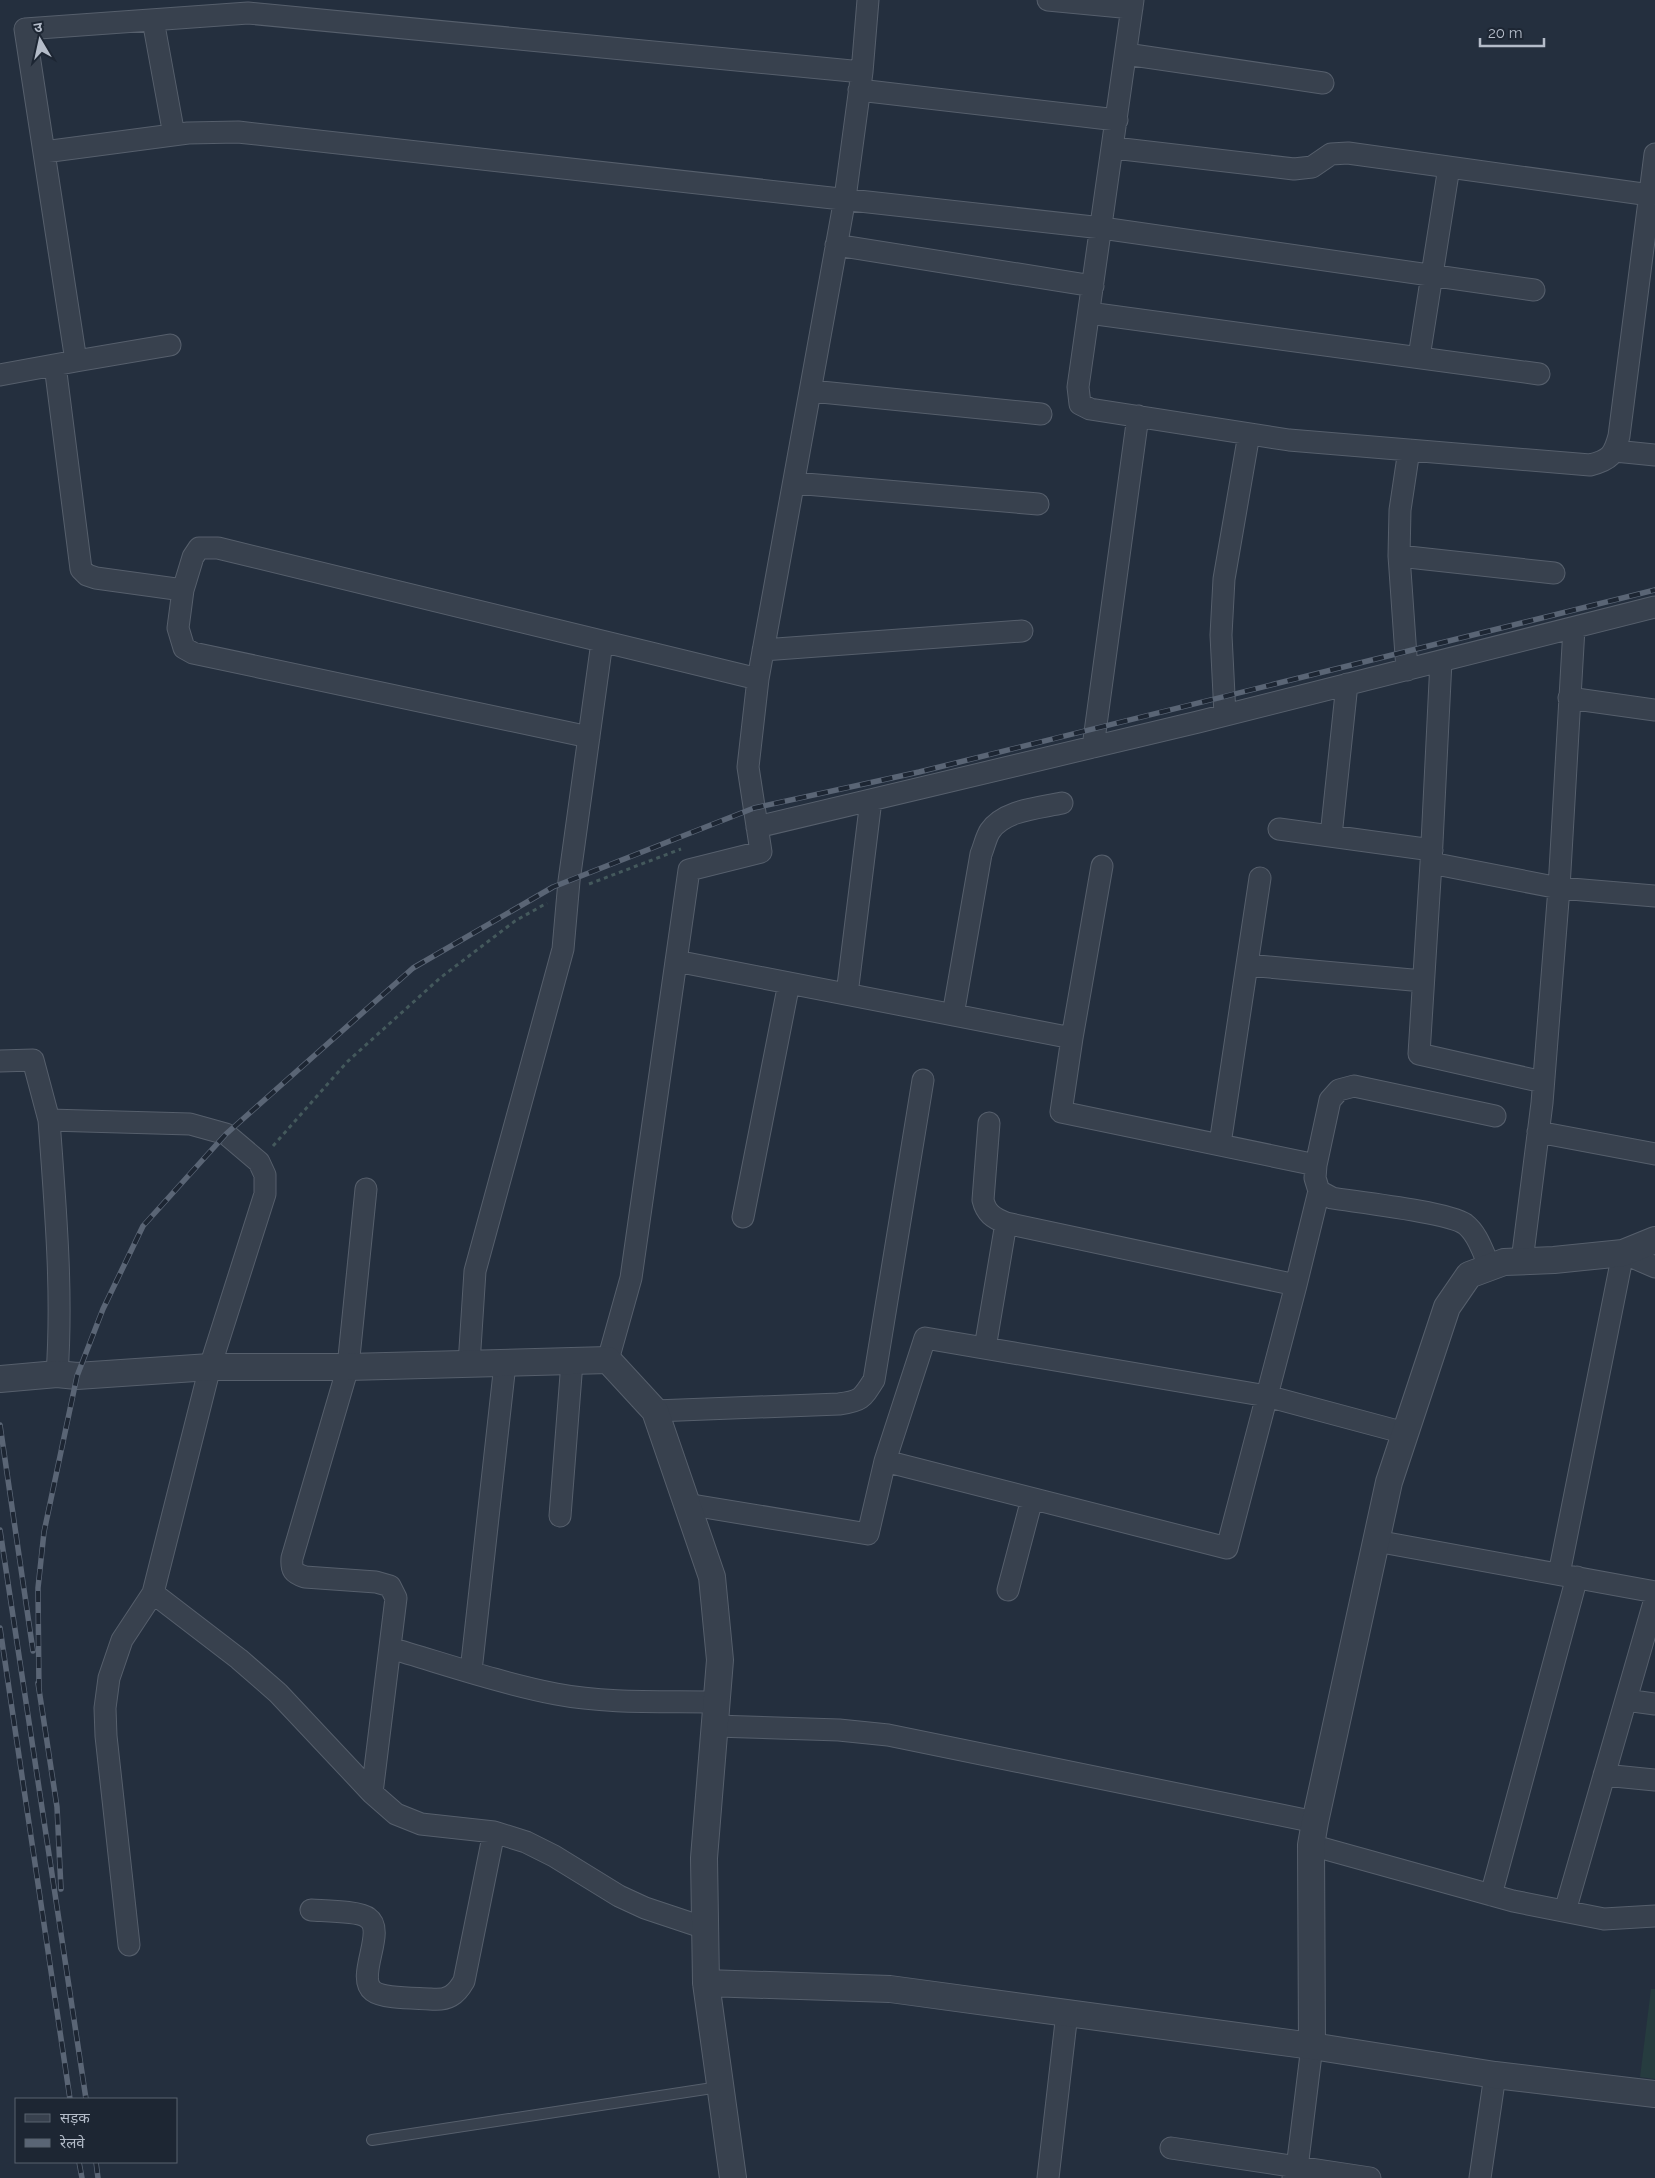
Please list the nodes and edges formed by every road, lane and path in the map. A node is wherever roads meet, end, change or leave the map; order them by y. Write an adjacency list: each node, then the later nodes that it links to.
1 (868, 0): 6 (street)
2 (1048, 0): 3 (street)
3 (1133, 4): 5 (street)
4 (153, 20): 6 (street); 9 (street); 11 (street)
5 (1126, 54): 7 (street); 8 (street)
6 (861, 81): 8 (street); 15 (street)
7 (1324, 83)
8 (1117, 120): 10 (street)
9 (174, 136): 11 (street); 15 (street)
10 (1114, 148): 13 (street); 16 (street)
11 (44, 152): 24 (street)
12 (1655, 154): 14 (street)
13 (1449, 167): 14 (street); 18 (street)
14 (1650, 195): 33 (street)
15 (845, 198): 16 (street); 17 (street)
16 (1102, 228): 18 (street); 19 (street)
17 (836, 245): 19 (street); 28 (street)
18 (1432, 275): 20 (street); 23 (street)
19 (1094, 286): 21 (street)
20 (1534, 290)
21 (1089, 313): 23 (street); 30 (street)
22 (170, 345): 24 (street)
23 (1419, 357): 26 (street)
24 (76, 361): 25 (street)
25 (55, 365): 27 (street); 39 (street)
26 (1539, 374)
27 (0, 375)
28 (811, 391): 29 (street); 35 (street)
29 (1040, 414)
30 (1138, 416): 31 (street); 53 (street)
31 (1249, 434): 32 (street); 51 (street)
32 (1408, 450): 33 (street); 37 (street)
33 (1616, 451): 34 (street)
34 (1655, 455)
35 (794, 483): 36 (street); 44 (street)
36 (1038, 504)
37 (1399, 556): 38 (street); 46 (street)
38 (1554, 573)
39 (183, 590): 43 (street); 52 (street)
40 (1655, 607): 41 (street)
41 (1574, 628): 45 (street); 49 (street)
42 (1022, 631): 44 (street)
43 (602, 642): 47 (street); 52 (street)
44 (764, 650): 47 (street)
45 (1441, 661): 46 (street); 59 (street)
46 (1407, 670): 48 (street)
47 (758, 679): 56 (street)
48 (1348, 684): 51 (street); 58 (street)
49 (1570, 698): 50 (street); 63 (street)
50 (1655, 710)
51 (1225, 715): 53 (street)
52 (589, 737): 64 (street)
53 (1093, 747): 54 (street)
54 (870, 800): 56 (street); 70 (street)
55 (1062, 803): 71 (street)
56 (757, 827): 61 (street)
57 (1279, 829): 58 (street)
58 (1331, 836): 59 (street)
59 (1432, 857): 63 (street); 68 (street)
60 (1102, 866): 72 (street)
61 (689, 870): 64 (path); 66 (street)
62 (1260, 878): 67 (street)
63 (1559, 888): 65 (street); 75 (street)
64 (568, 892): 82 (path); 97 (street)
65 (1655, 896)
66 (676, 961): 69 (street); 95 (street)
67 (1247, 964): 68 (street); 80 (street)
68 (1423, 981): 75 (street)
69 (789, 983): 70 (street); 86 (street)
70 (847, 994): 71 (street)
71 (953, 1015): 72 (street)
72 (1072, 1038): 80 (street)
73 (0, 1061): 77 (street)
74 (923, 1080): 104 (street)
75 (1543, 1082): 79 (street)
76 (1495, 1116): 83 (street)
77 (49, 1120): 82 (street); 101 (street)
78 (989, 1123): 87 (street)
79 (1538, 1132): 81 (street); 90 (street)
80 (1220, 1144): 83 (street)
81 (1655, 1154)
82 (259, 1162): 99 (street)
83 (1316, 1165): 85 (street)
84 (366, 1189): 100 (street)
85 (1320, 1191): 91 (street); 93 (street)
86 (743, 1217)
87 (1006, 1223): 93 (street); 94 (street)
88 (1655, 1240): 89 (street)
89 (1624, 1253): 90 (street); 92 (street); 111 (street)
90 (1522, 1261): 91 (street)
91 (1490, 1268): 105 (street)
92 (1655, 1268)
93 (1296, 1285): 103 (street)
94 (985, 1348): 103 (street); 106 (street)
95 (608, 1360): 96 (street); 104 (street)
96 (572, 1362): 98 (street); 109 (street)
97 (468, 1364): 98 (street); 100 (street)
98 (505, 1364): 117 (street)
99 (210, 1367): 100 (street); 101 (street); 114 (street)
100 (348, 1367): 116 (street)
101 (57, 1374): 102 (street)
102 (0, 1379)
103 (1267, 1396): 105 (street); 107 (street)
104 (655, 1411): 108 (street)
105 (1406, 1433): 110 (street)
106 (886, 1461): 107 (street); 108 (street)
107 (1032, 1499): 112 (street)
108 (686, 1504): 120 (street)
109 (560, 1516)
110 (1376, 1541): 111 (street); 125 (street)
111 (1568, 1576): 113 (street); 126 (street)
112 (1008, 1590)
113 (1655, 1592)
114 (152, 1593): 123 (street); 131 (street)
115 (1655, 1599): 118 (street)
116 (390, 1648): 117 (street); 123 (street)
117 (471, 1671): 120 (street)
118 (1626, 1700): 119 (street); 121 (street)
119 (1655, 1704)
120 (716, 1714): 125 (street); 130 (street)
121 (1604, 1775): 122 (street); 128 (street)
122 (1655, 1780)
123 (372, 1793): 124 (street)
124 (494, 1832): 127 (street); 130 (street)
125 (1313, 1833): 126 (street); 134 (street)
126 (1491, 1894): 128 (street)
127 (311, 1910)
128 (1565, 1911): 129 (street)
129 (1655, 1916)
130 (705, 1928): 132 (street)
131 (129, 1945)
132 (706, 1983): 133 (street); 136 (street)
133 (1066, 2013): 134 (street); 142 (street)
134 (1312, 2046): 135 (street); 140 (street)
135 (1496, 2074): 137 (street); 144 (street)
136 (720, 2087): 138 (lane); 141 (street)
137 (1655, 2094)
138 (372, 2140)
139 (1172, 2148): 140 (street)
140 (1295, 2173): 143 (street)
141 (733, 2178)
142 (1048, 2178)
143 (1370, 2178)
144 (1480, 2178)

